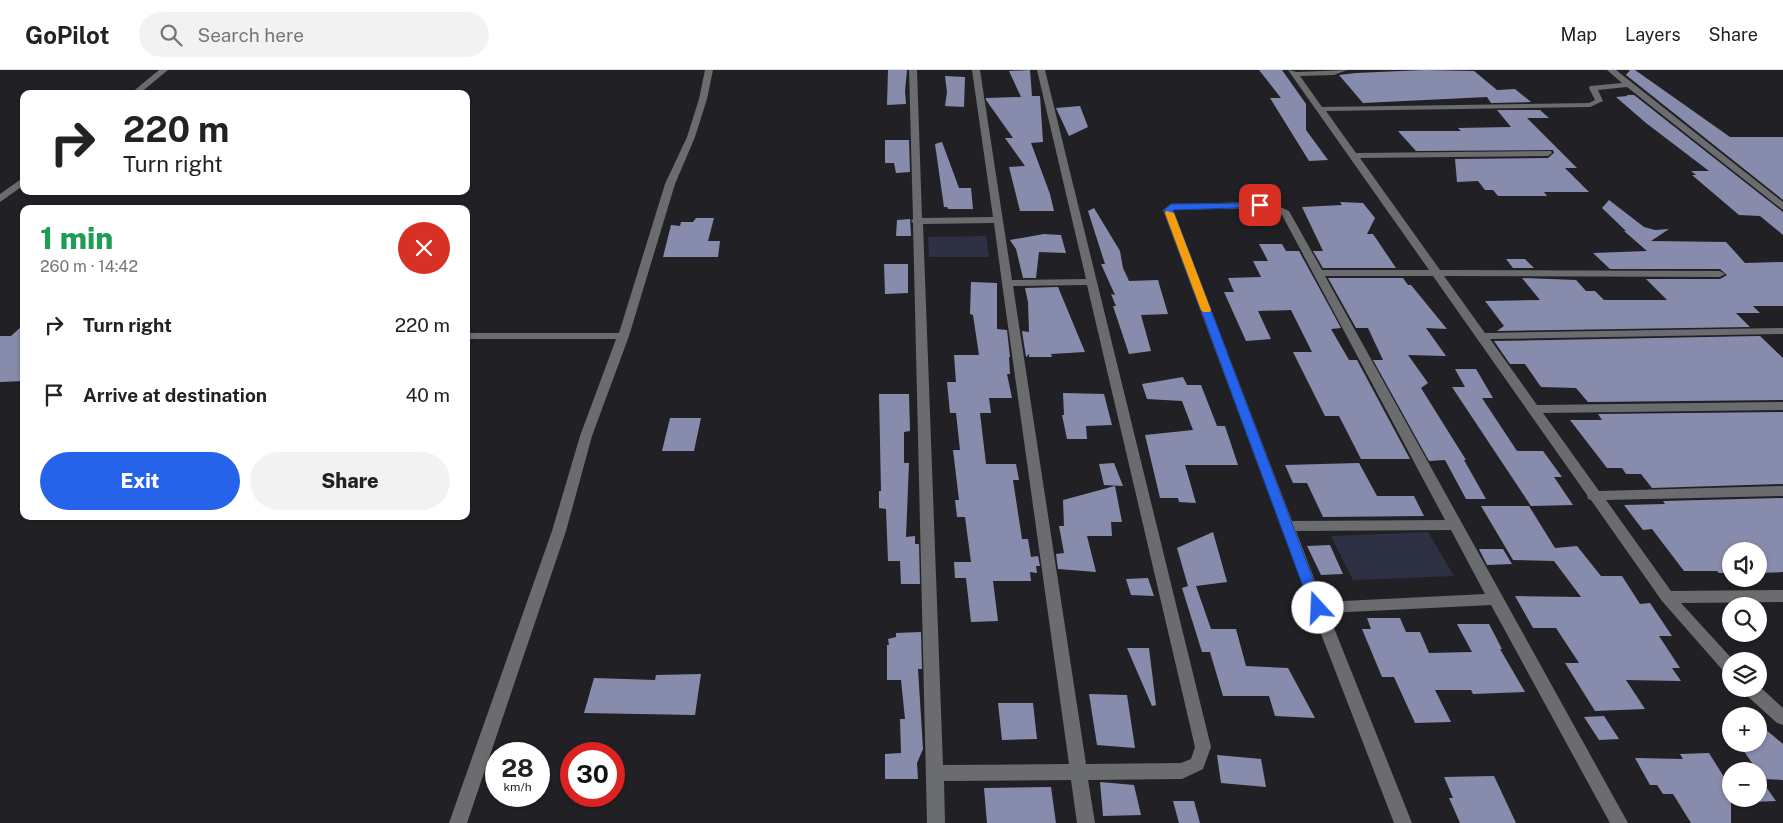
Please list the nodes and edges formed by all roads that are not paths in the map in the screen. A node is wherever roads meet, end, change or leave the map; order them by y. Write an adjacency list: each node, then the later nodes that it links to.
1 (164, 70): 10 (street)
2 (709, 70): 26 (street)
3 (913, 70): 18 (street)
4 (976, 70): 17 (street)
5 (1041, 70): 22 (street)
6 (1343, 70): 8 (street)
7 (1611, 70): 9 (street)
8 (1294, 72): 11 (street)
9 (1629, 85): 11 (street); 16 (street)
10 (139, 90)
11 (1320, 109): 13 (street)
12 (1548, 153): 13 (street)
13 (1352, 156): 20 (street)
14 (20, 183): 15 (street)
15 (0, 199)
16 (1783, 207)
17 (997, 220): 18 (street); 23 (street)
18 (916, 221): 42 (street)
19 (1318, 272): 20 (street); 32 (street); 33 (street)
20 (1436, 273): 21 (street); 27 (street)
21 (1720, 274)
22 (1092, 282): 23 (street); 41 (street)
23 (1007, 283): 41 (street)
24 (1783, 331): 27 (street)
25 (470, 336): 26 (street)
26 (623, 336): 43 (street)
27 (1483, 336): 29 (street)
28 (1783, 406): 29 (street)
29 (1533, 409): 31 (street)
30 (1783, 491): 31 (street)
31 (1593, 496): 35 (street)
32 (1455, 525): 33 (street); 36 (street)
33 (1288, 526): 37 (street)
34 (1783, 596): 35 (street)
35 (1667, 597): 38 (street)
36 (1495, 599): 37 (street); 47 (street)
37 (1318, 608): 46 (street)
38 (1722, 659)
39 (1760, 697): 40 (street)
40 (1783, 718)
41 (1078, 771): 42 (street); 44 (street); 45 (street)
42 (935, 773): 44 (street)
43 (458, 823)
44 (937, 823)
45 (1086, 823)
46 (1403, 823)
47 (1619, 823)

